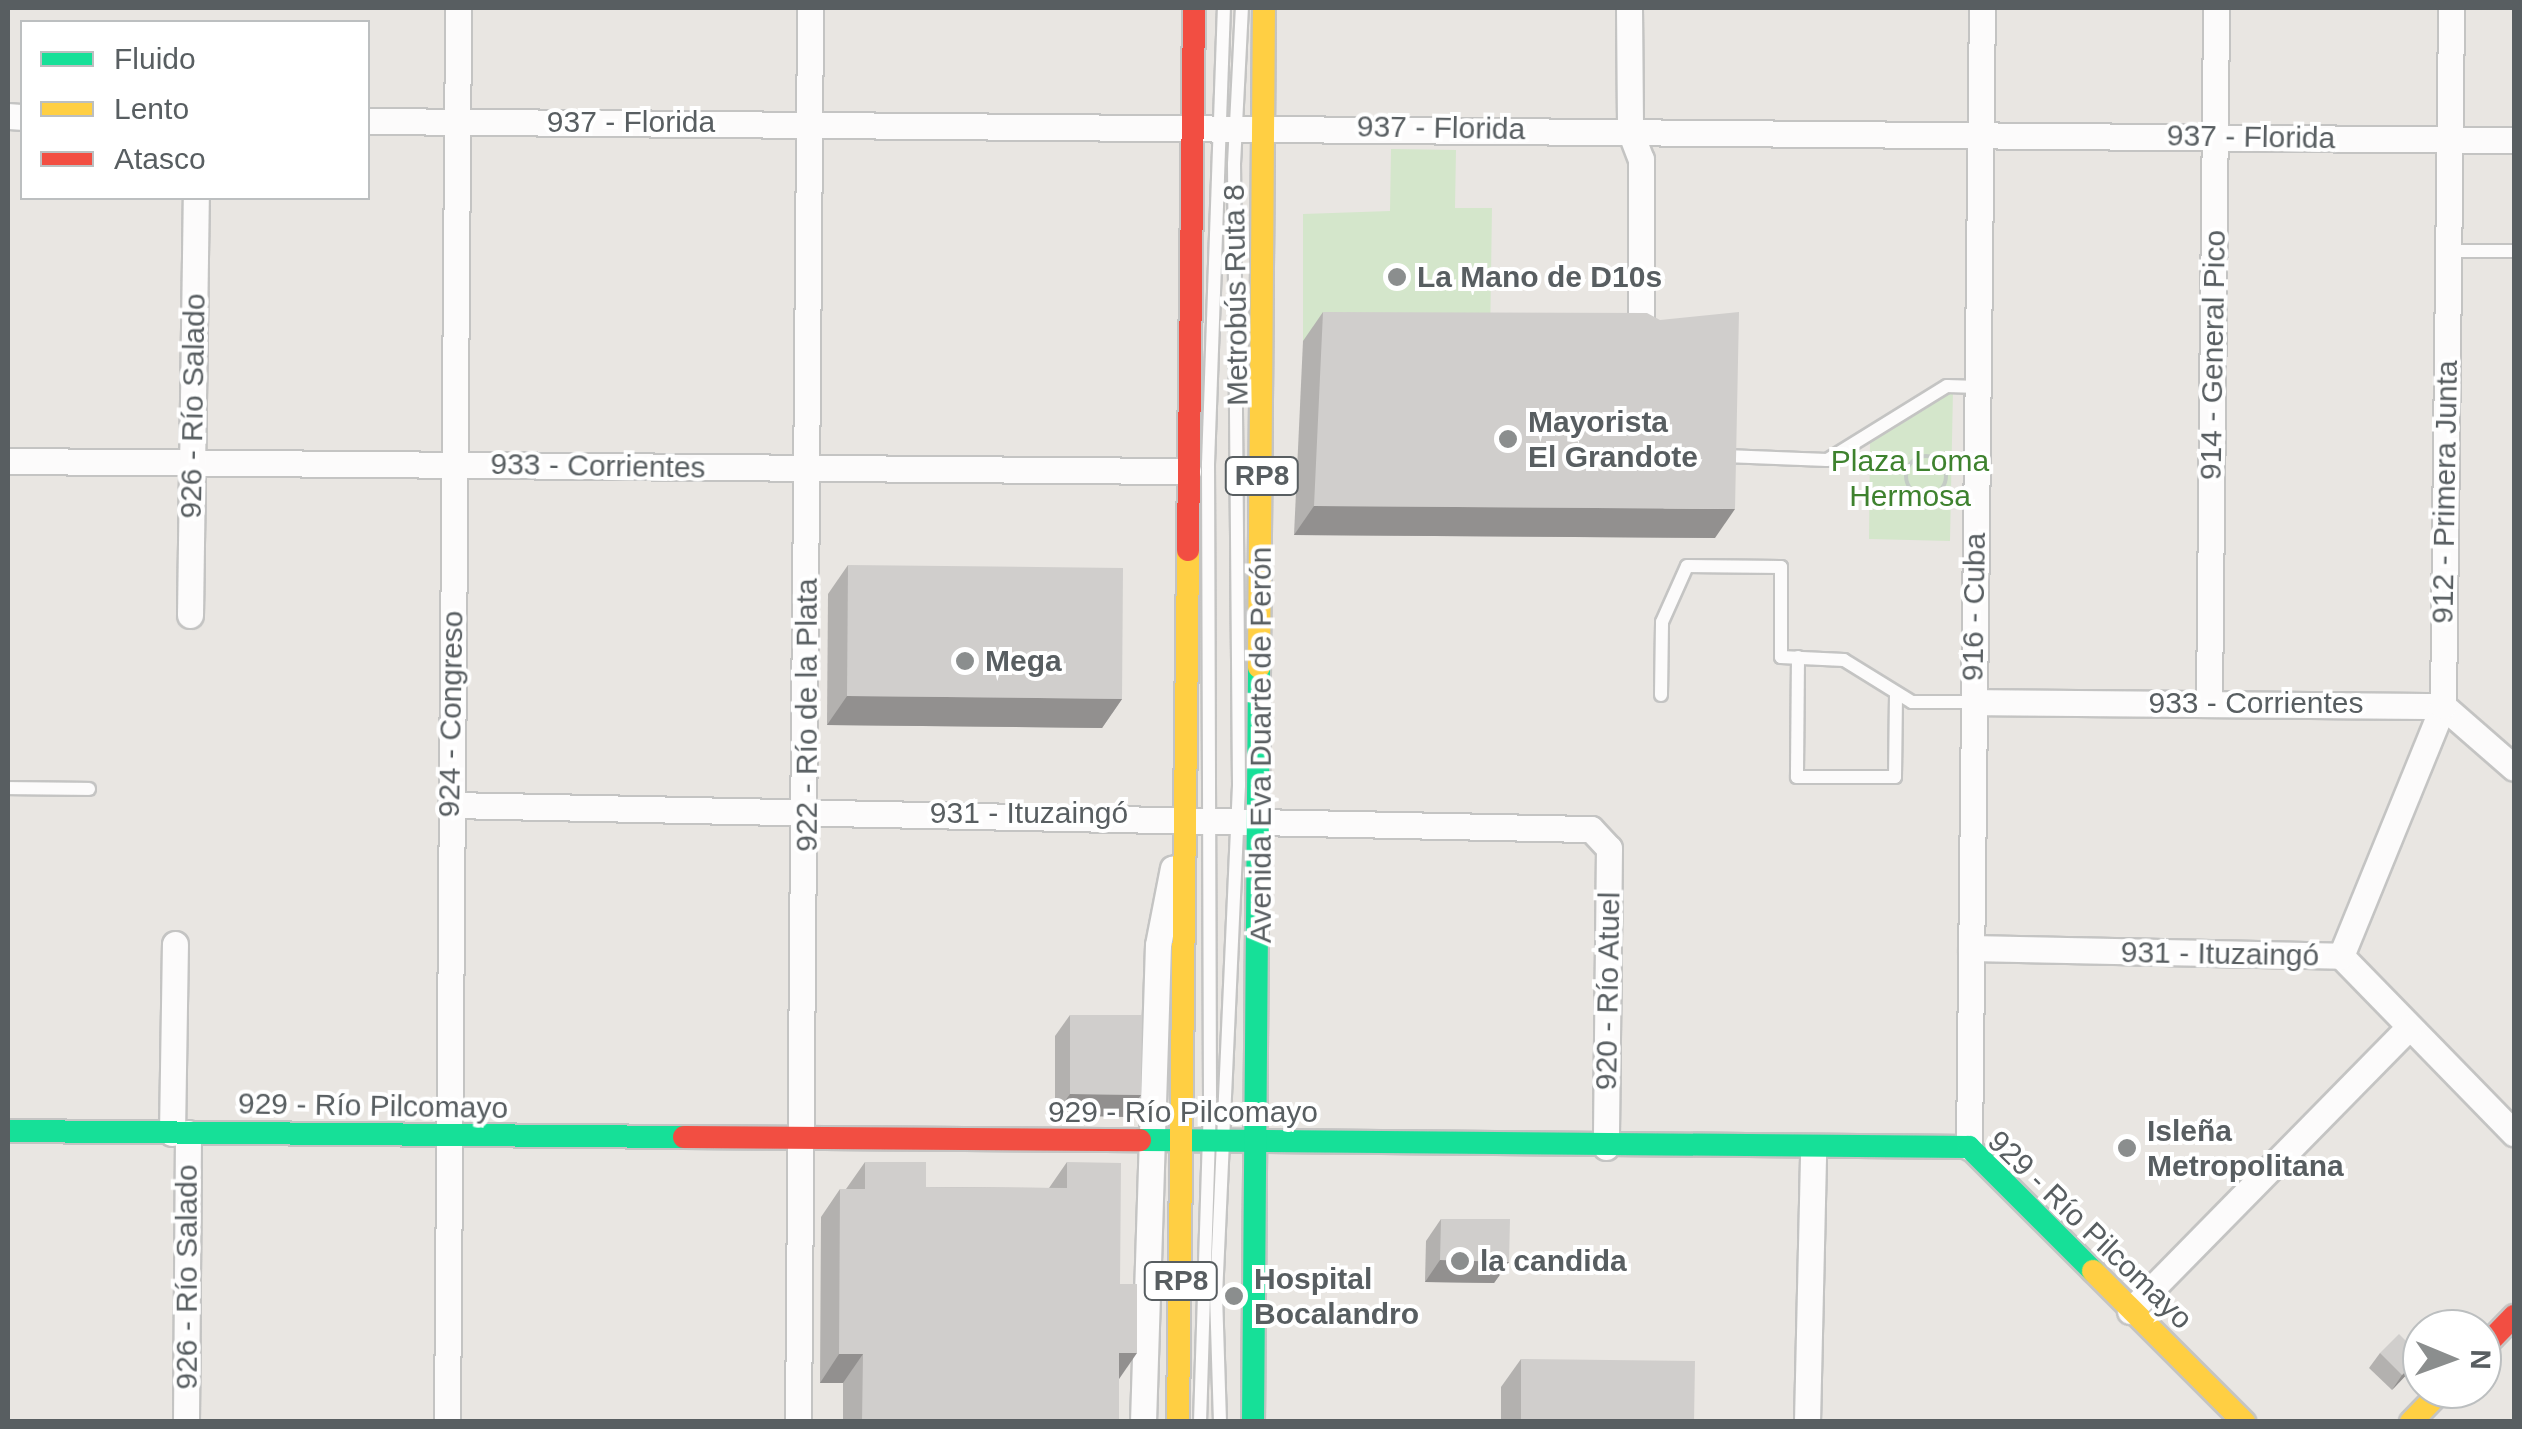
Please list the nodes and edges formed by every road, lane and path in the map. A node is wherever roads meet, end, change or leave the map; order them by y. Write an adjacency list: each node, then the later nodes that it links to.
1 (458, 8): 12 (street, 924 - Congreso)
2 (810, 8): 13 (street, 922 - Río de la Plata)
3 (1194, 8): 14 (main road, RP8)
4 (1224, 8): 15 (lane, Metrobús Ruta 8)
5 (1242, 8): 15 (lane, Metrobús Ruta 8)
6 (1264, 8): 15 (main road, Avenida Eva Duarte de Perón / RP8)
7 (1628, 8): 16 (street)
8 (1982, 8): 17 (street, 916 - Cuba)
9 (2216, 8): 18 (street, 914 - General Pico)
10 (2451, 8): 19 (street, 912 - Primera Junta)
11 (370, 121): 12 (street, 937 - Florida)
12 (457, 122): 13 (street, 937 - Florida); 28 (street, 924 - Congreso)
13 (810, 122): 14 (street, 937 - Florida); 31 (street, 922 - Río de la Plata)
14 (1193, 125): 15 (street, 937 - Florida); 32 (main road, RP8)
15 (1240, 125): 16 (street, 937 - Florida); 45 (lane, Metrobús Ruta 8); 46 (main road, Avenida Eva Duarte de Perón / RP8)
16 (1630, 131): 17 (street, 937 - Florida); 24 (street)
17 (1982, 134): 18 (street, 937 - Florida); 25 (street, 916 - Cuba)
18 (2215, 136): 19 (street, 937 - Florida); 38 (street, 914 - General Pico)
19 (2449, 140): 20 (street, 937 - Florida); 22 (street, 912 - Primera Junta)
20 (2514, 140)
21 (196, 200): 29 (street, 926 - Río Salado)
22 (2448, 251): 23 (lane); 39 (street, 912 - Primera Junta)
23 (2514, 251)
24 (1640, 333)
25 (1978, 387): 26 (lane); 37 (street, 916 - Cuba)
26 (1725, 456)
27 (8, 461): 29 (street, 933 - Corrientes)
28 (454, 462): 29 (street, 933 - Corrientes); 31 (street, 933 - Corrientes); 43 (street, 924 - Congreso)
29 (192, 463): 33 (street, 926 - Río Salado)
30 (1908, 466): 30 (path)
31 (807, 471): 32 (street, 933 - Corrientes); 44 (street, 922 - Río de la Plata)
32 (1188, 471): 45 (main road, RP8)
33 (190, 614)
34 (1798, 657): 35 (lane); 36 (lane); 36 (lane)
35 (1661, 695)
36 (1896, 695): 37 (lane)
37 (1973, 702): 38 (street, 933 - Corrientes); 50 (street, 916 - Cuba)
38 (2209, 703): 39 (street, 933 - Corrientes)
39 (2451, 710): 40 (street); 51 (street, 912 - Primera Junta)
40 (2514, 768)
41 (8, 788): 42 (lane)
42 (89, 788)
43 (450, 805): 44 (street, 931 - Ituzaingó); 58 (street, 924 - Congreso)
44 (808, 812): 45 (street, 931 - Ituzaingó); 61 (street, 922 - Río de la Plata)
45 (1196, 816): 46 (street, 931 - Ituzaingó); 59 (street); 60 (main road, RP8)
46 (1247, 824): 47 (street, 931 - Ituzaingó); 48 (main road); 52 (main road, Avenida Eva Duarte de Perón / RP8); 54 (lane)
47 (1604, 836): 63 (street, 920 - Río Atuel)
48 (1246, 938): 52 (main road); 54 (lane)
49 (175, 944): 56 (street, 926 - Río Salado)
50 (1971, 948): 51 (street, 931 - Ituzaingó); 64 (street, 916 - Cuba)
51 (2341, 956): 53 (street, 931 - Ituzaingó)
52 (1259, 986): 62 (main road, Avenida Eva Duarte de Perón / RP8)
53 (2409, 1027): 57 (street, 931 - Ituzaingó); 66 (street)
54 (1227, 1077): 60 (lane)
55 (8, 1132): 56 (main road, 929 - Río Pilcomayo)
56 (180, 1133): 58 (main road, 929 - Río Pilcomayo); 67 (street, 926 - Río Salado)
57 (2514, 1133)
58 (448, 1137): 61 (main road, 929 - Río Pilcomayo); 68 (street, 924 - Congreso)
59 (1152, 1141): 60 (main road, 929 - Río Pilcomayo); 61 (main road, 929 - Río Pilcomayo); 70 (street)
60 (1205, 1141): 62 (main road, 929 - Río Pilcomayo); 71 (main road, RP8); 72 (lane); 73 (lane)
61 (803, 1142): 69 (street, 922 - Río de la Plata)
62 (1258, 1142): 63 (main road, 929 - Río Pilcomayo); 74 (main road, Avenida Eva Duarte de Perón / RP8)
63 (1606, 1147): 65 (main road, 929 - Río Pilcomayo)
64 (1968, 1147): 65 (main road, 929 - Río Pilcomayo); 66 (main road, 929 - Río Pilcomayo)
65 (1813, 1150): 75 (street)
66 (2130, 1311): 76 (main road, 929 - Río Pilcomayo)
67 (186, 1422)
68 (447, 1422)
69 (798, 1422)
70 (1143, 1422)
71 (1178, 1422)
72 (1200, 1422)
73 (1220, 1422)
74 (1254, 1422)
75 (1806, 1422)
76 (2244, 1422)

